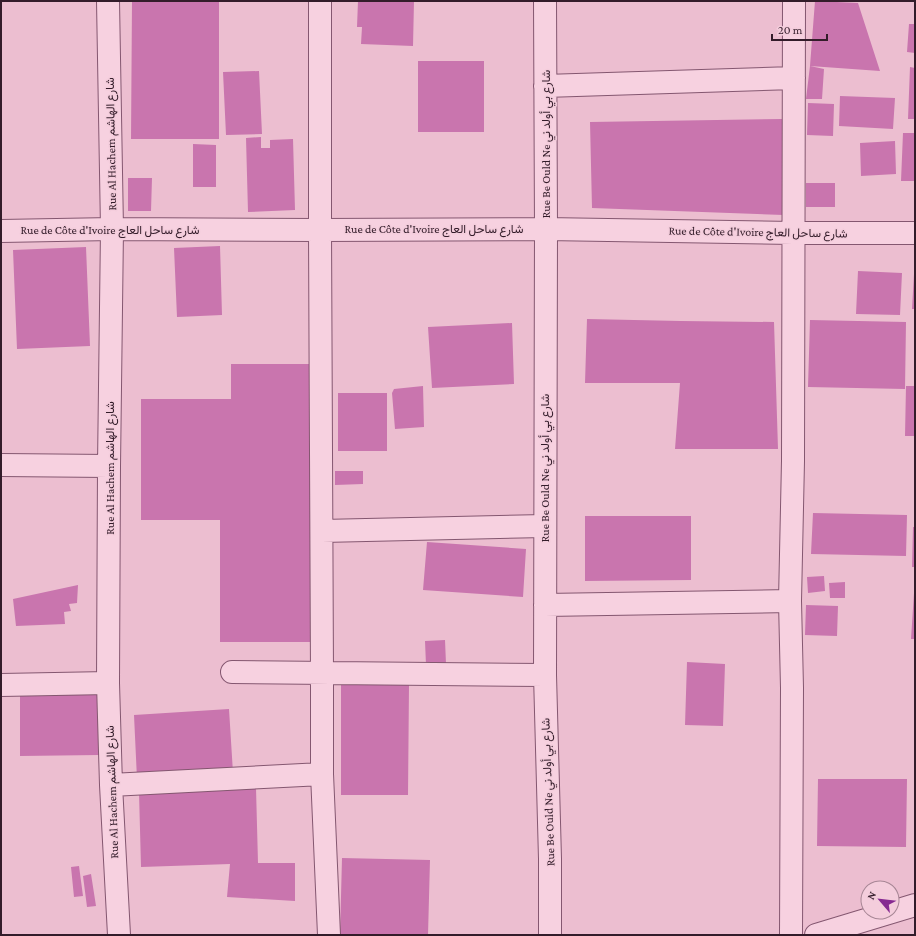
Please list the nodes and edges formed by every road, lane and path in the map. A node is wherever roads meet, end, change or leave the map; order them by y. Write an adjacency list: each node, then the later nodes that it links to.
1 (108, 1): 7 (street, Rue Al Hachem شارع الهاشم)
2 (320, 1): 9 (street)
3 (545, 1): 6 (street, Rue Be Ould Ne شارع بي أولد ني)
4 (794, 1): 5 (street)
5 (794, 78): 6 (street); 11 (street)
6 (545, 86): 8 (street, Rue Be Ould Ne شارع بي أولد ني)
7 (112, 229): 9 (street, Rue de Côte d'Ivoire شارع ساحل العاج); 10 (street, Rue de Côte d'Ivoire شارع ساحل العاج); 14 (street, Rue Al Hachem شارع الهاشم)
8 (546, 229): 9 (street, Rue de Côte d'Ivoire شارع ساحل العاج); 11 (street, Rue de Côte d'Ivoire شارع ساحل العاج); 15 (street, Rue Be Ould Ne شارع بي أولد ني)
9 (320, 230): 16 (street)
10 (1, 231)
11 (793, 233): 12 (street, Rue de Côte d'Ivoire شارع ساحل العاج); 17 (street)
12 (915, 233)
13 (1, 465): 14 (street)
14 (109, 466): 22 (street, Rue Al Hachem شارع الهاشم)
15 (545, 526): 16 (street); 18 (street, Rue Be Ould Ne شارع بي أولد ني)
16 (322, 531): 20 (street)
17 (790, 601): 18 (street); 32 (street)
18 (545, 605): 21 (street, Rue Be Ould Ne شارع بي أولد ني)
19 (232, 672): 20 (street)
20 (322, 673): 21 (street); 24 (street)
21 (544, 675): 31 (street, Rue Be Ould Ne شارع بي أولد ني)
22 (108, 683): 23 (street); 25 (street, Rue Al Hachem شارع الهاشم)
23 (1, 685)
24 (322, 774): 25 (street); 30 (street)
25 (111, 785): 29 (street, Rue Al Hachem شارع الهاشم)
26 (915, 905): 27 (street)
27 (900, 910)
28 (866, 920): 33 (street)
29 (119, 935)
30 (329, 935)
31 (550, 935)
32 (791, 935)
33 (816, 935)

